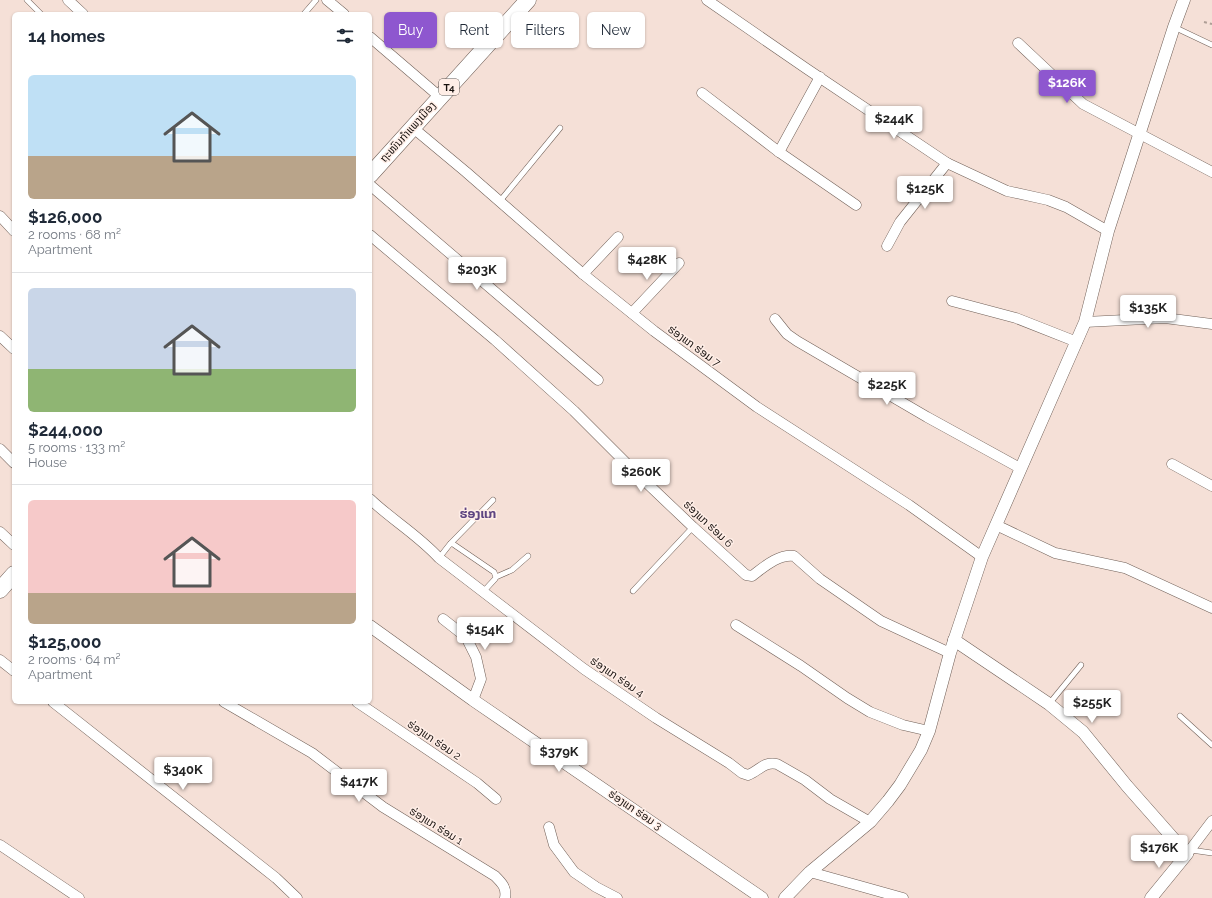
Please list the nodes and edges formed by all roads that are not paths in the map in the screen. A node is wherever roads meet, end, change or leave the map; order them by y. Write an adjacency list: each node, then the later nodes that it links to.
1 (27, 0): 8 (lane)
2 (68, 0): 9 (street)
3 (316, 0): 10 (lane)
4 (327, 0): 11 (street)
5 (528, 0): 18 (main road, ຖະໜົນກຳແພງເມືອງ / T4)
6 (707, 0): 16 (street)
7 (1184, 0): 12 (street)
8 (40, 12)
9 (81, 12)
10 (306, 12)
11 (342, 12)
12 (1175, 23): 15 (lane); 21 (street)
13 (372, 39): 18 (street)
14 (1018, 43): 21 (street)
15 (1212, 45)
16 (820, 77): 22 (street); 23 (street)
17 (702, 92): 22 (street)
18 (440, 97): 19 (main road, ຖະໜົນກຳແພງເມືອງ / T4)
19 (412, 127): 25 (main road, ຖະໜົນກຳແພງເມືອງ / T4); 27 (street, ຮ່ອງແກ ຮ່ອມ 7)
20 (560, 128): 27 (lane)
21 (1139, 134): 24 (street); 31 (street)
22 (779, 152): 28 (street)
23 (947, 163): 31 (street); 34 (street)
24 (1212, 172)
25 (372, 173)
26 (372, 187): 45 (street)
27 (500, 201): 36 (street, ຮ່ອງແກ ຮ່ອມ 7)
28 (856, 205)
29 (0, 216): 30 (street)
30 (12, 229)
31 (1108, 231): 40 (street)
32 (372, 237): 54 (street, ຮ່ອງແກ ຮ່ອມ 6)
33 (618, 237): 36 (street)
34 (887, 246)
35 (679, 263): 38 (street)
36 (583, 274): 38 (street, ຮ່ອງແກ ຮ່ອມ 7)
37 (952, 301): 43 (street)
38 (632, 313): 59 (street, ຮ່ອງແກ ຮ່ອມ 7)
39 (775, 319): 49 (street)
40 (1085, 322): 41 (street); 43 (street)
41 (1212, 324)
42 (0, 336): 44 (street)
43 (1077, 342): 49 (street)
44 (12, 347)
45 (598, 380)
46 (0, 449): 47 (street)
47 (12, 461)
48 (1172, 464): 50 (street)
49 (1020, 468): 53 (street)
50 (1212, 486)
51 (493, 500): 57 (lane)
52 (372, 501): 60 (street, ຮ່ອງແກ ຮ່ອມ 4)
53 (996, 525): 59 (street); 66 (street)
54 (692, 526): 64 (lane); 71 (street, ຮ່ອງແກ ຮ່ອມ 6)
55 (0, 532): 56 (street)
56 (12, 543)
57 (451, 543): 60 (lane); 62 (lane)
58 (528, 556): 62 (lane)
59 (982, 557): 70 (street)
60 (439, 558): 65 (street, ຮ່ອງແກ ຮ່ອມ 4)
61 (12, 576): 63 (main road)
62 (496, 577): 65 (lane)
63 (0, 590)
64 (633, 591)
65 (483, 592): 84 (street, ຮ່ອງແກ ຮ່ອມ 4)
66 (1212, 608)
67 (443, 619): 75 (street)
68 (736, 625): 81 (street)
69 (372, 627): 75 (street, ຮ່ອງແກ ຮ່ອມ 3)
70 (954, 640): 71 (street); 79 (street)
71 (950, 653): 81 (street)
72 (0, 660): 74 (street)
73 (1081, 665): 79 (lane)
74 (12, 669)
75 (473, 700): 95 (street, ຮ່ອງແກ ຮ່ອມ 3)
76 (56, 704): 92 (street)
77 (227, 704): 93 (street, ຮ່ອງແກ ຮ່ອມ 1)
78 (360, 704): 83 (street, ຮ່ອງແກ ຮ່ອມ 2)
79 (1049, 704): 88 (street)
80 (1180, 716): 82 (lane)
81 (929, 731): 84 (street)
82 (1212, 745)
83 (496, 799)
84 (870, 822): 90 (street)
85 (1212, 822): 88 (street)
86 (549, 827): 94 (street)
87 (0, 846): 91 (street)
88 (1189, 852): 89 (lane); 98 (street)
89 (1212, 853)
90 (810, 872): 96 (street); 97 (street)
91 (79, 898)
92 (297, 898)
93 (504, 898)
94 (617, 898)
95 (762, 898)
96 (785, 898)
97 (903, 898)
98 (1151, 898)

